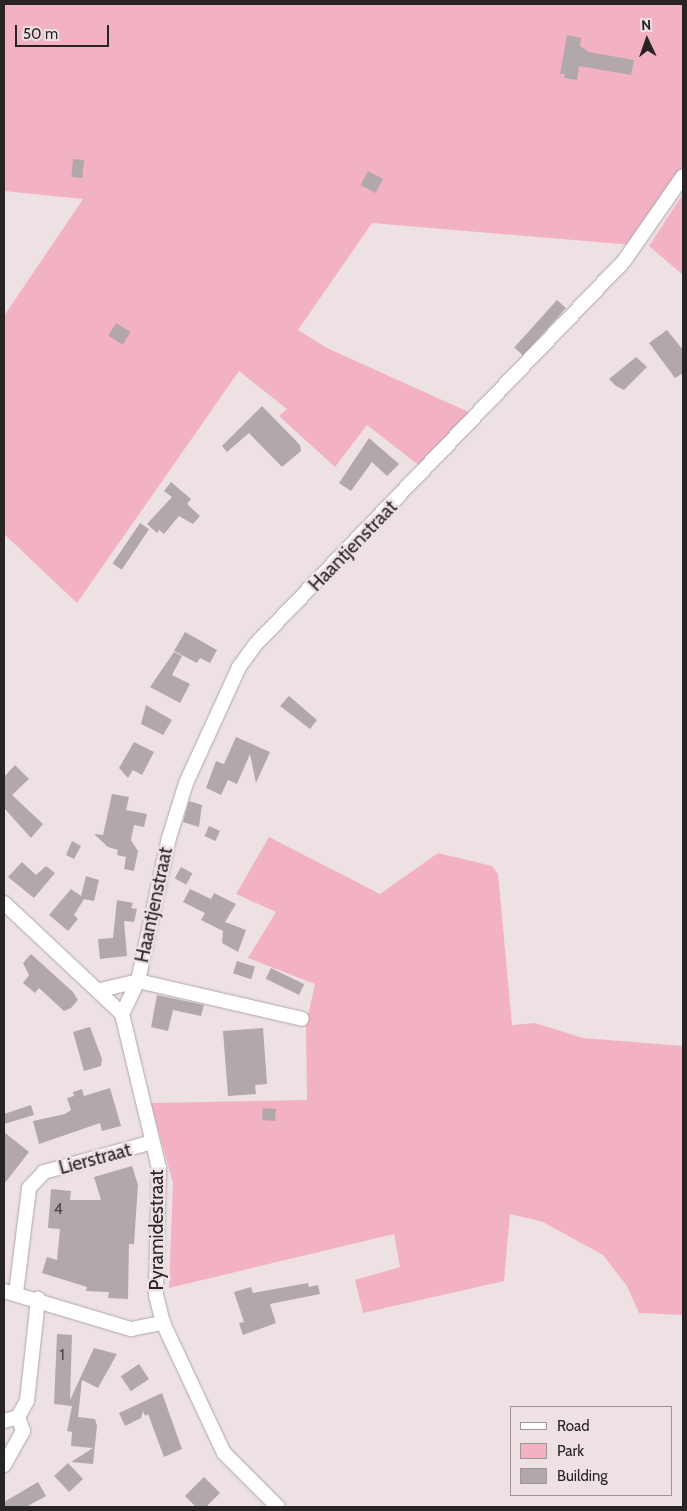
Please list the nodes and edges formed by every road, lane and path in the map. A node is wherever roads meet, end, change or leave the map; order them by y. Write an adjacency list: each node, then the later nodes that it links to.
1 (683, 176): 3 (street, Haantjenstraat)
2 (4, 903): 4 (street, Pyramidestraat)
3 (138, 981): 4 (street); 5 (street, Haantjenstraat); 6 (street, Haantjenstraat)
4 (100, 990): 5 (street, Pyramidestraat)
5 (122, 1014): 7 (street, Pyramidestraat)
6 (302, 1019)
7 (152, 1142): 8 (street, Lierstraat); 10 (street, Pyramidestraat)
8 (10, 1292): 9 (street)
9 (38, 1299): 10 (street); 11 (street)
10 (163, 1323): 14 (street, Pyramidestraat)
11 (18, 1417): 12 (street); 13 (street)
12 (4, 1421)
13 (4, 1465)
14 (278, 1507)

